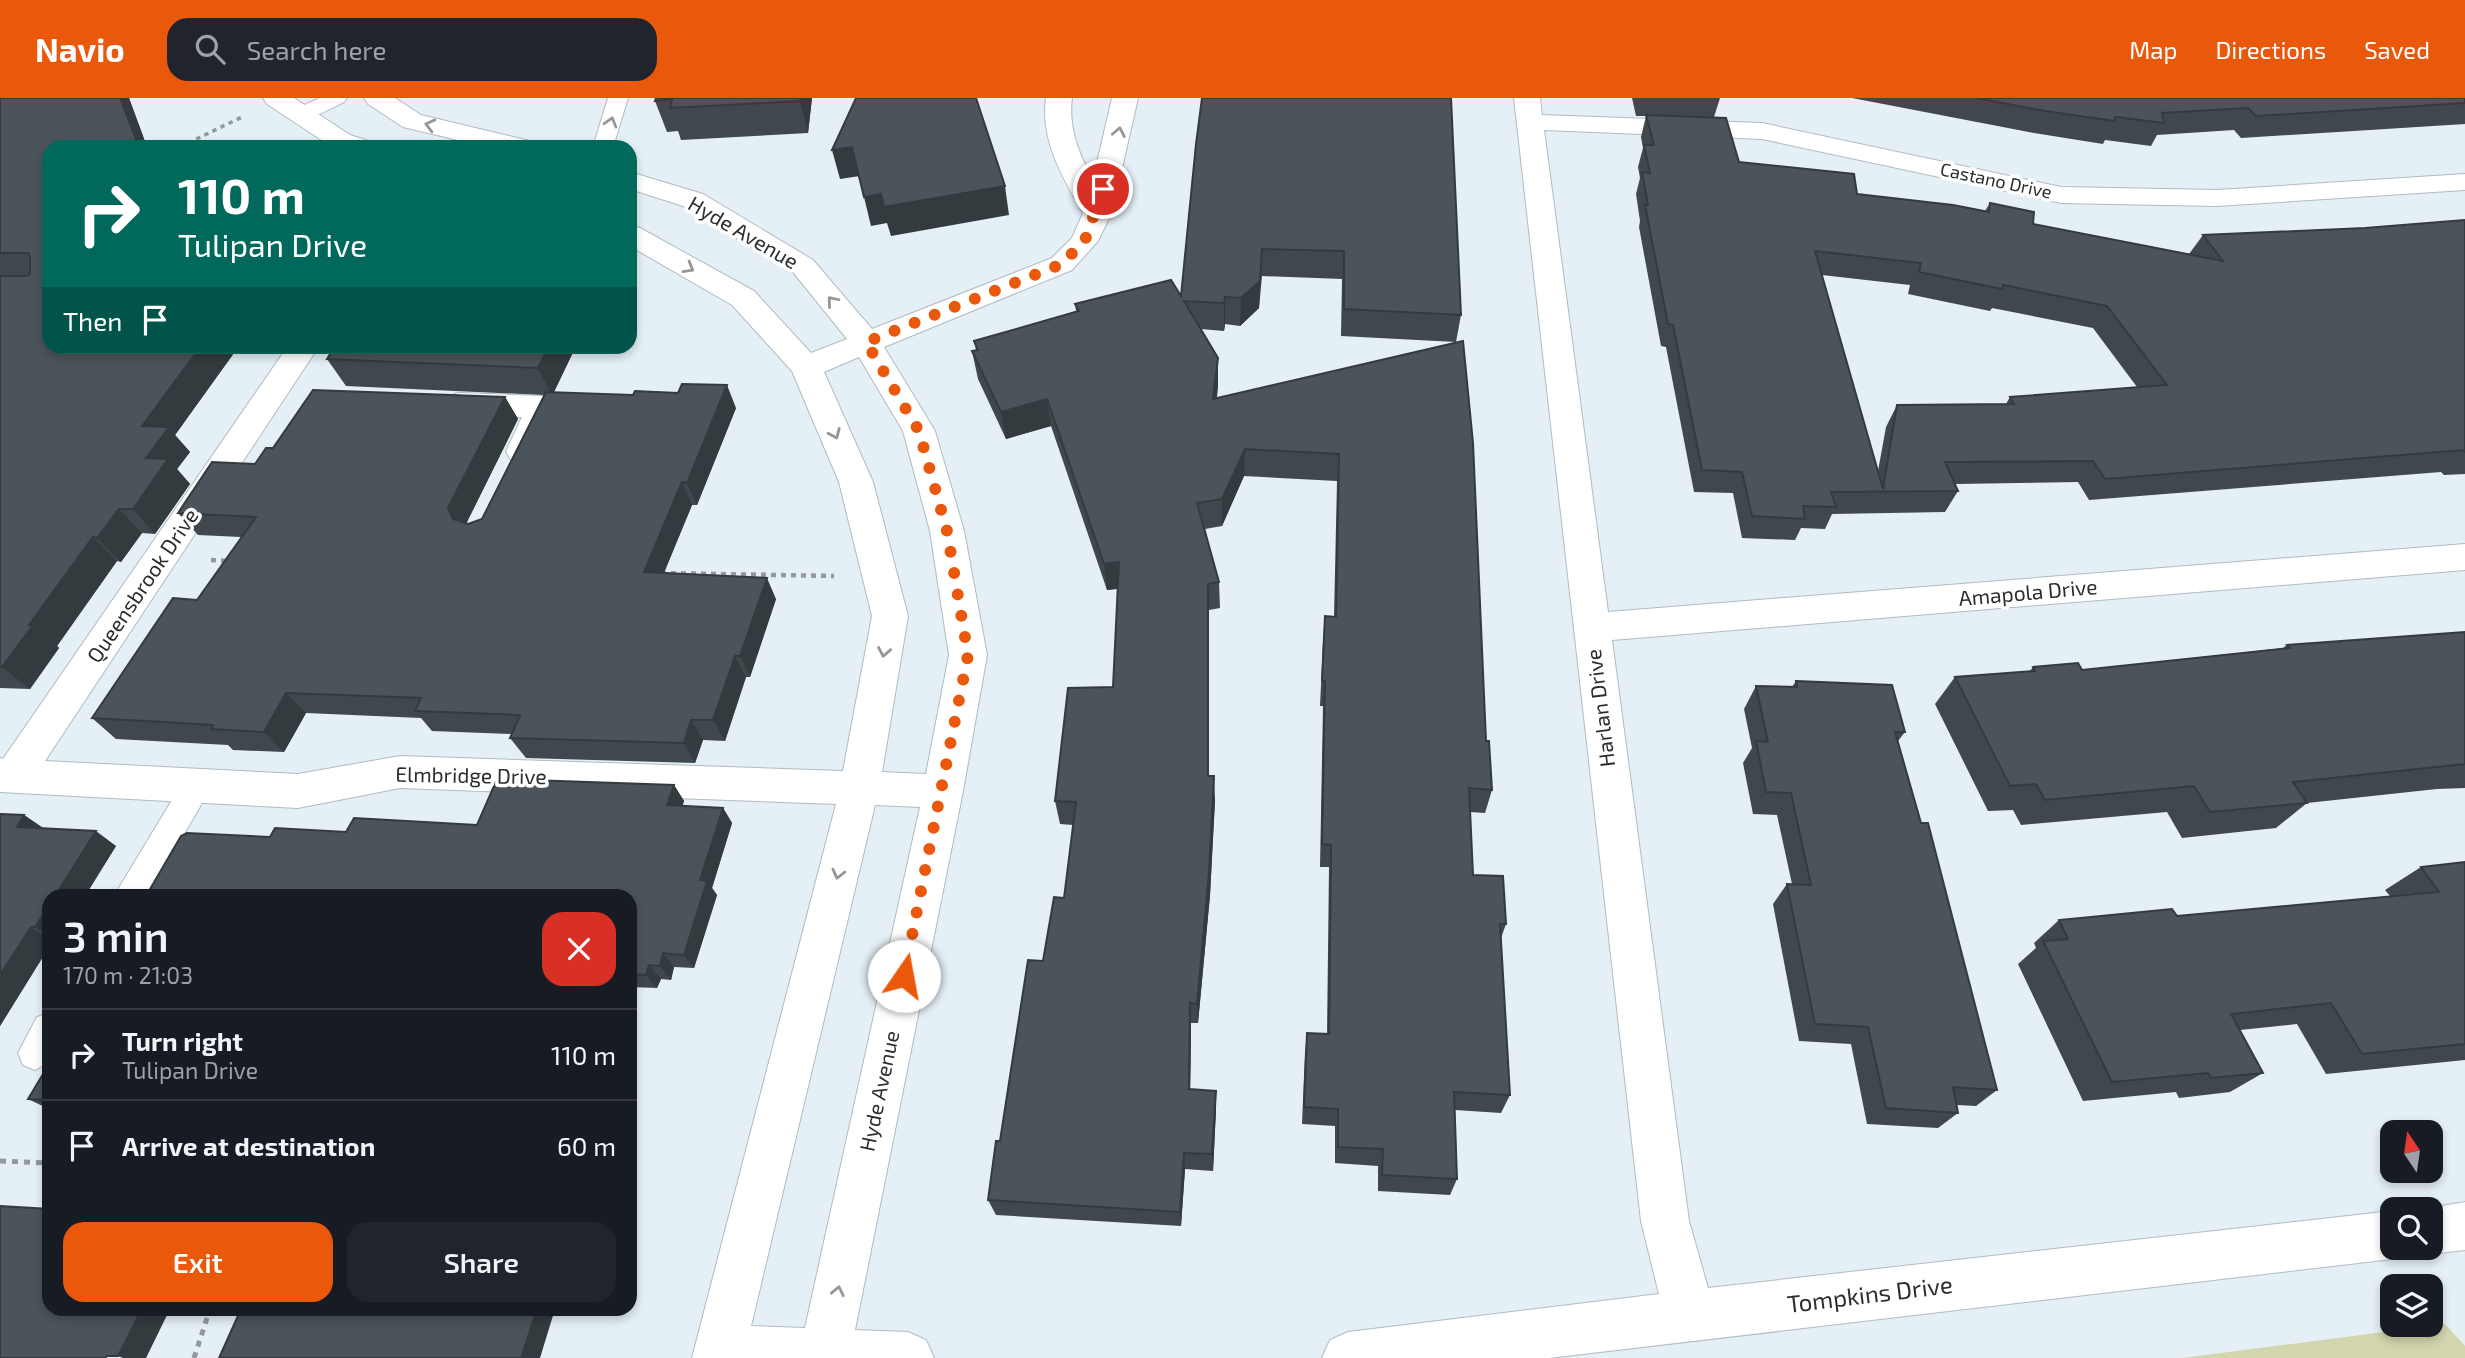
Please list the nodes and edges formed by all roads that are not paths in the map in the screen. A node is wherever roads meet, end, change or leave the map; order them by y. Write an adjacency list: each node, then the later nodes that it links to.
1 (277, 98): 8 (street)
2 (337, 98): 8 (lane)
3 (377, 98): 10 (street, one-way to 3)
4 (618, 98): 11 (lane, one-way to 4)
5 (1059, 98): 14 (street)
6 (1125, 98): 14 (street, one-way to 6)
7 (1529, 110): 13 (street, Castano Drive); 22 (street, Harlan Drive)
8 (300, 114): 9 (street)
9 (339, 140)
10 (491, 140)
11 (605, 140)
12 (637, 182): 16 (street, Hyde Avenue, one-way to 12)
13 (2465, 182)
14 (1096, 212): 16 (street)
15 (637, 238): 18 (street, one-way to 18)
16 (866, 342): 18 (street); 26 (street, Hyde Avenue)
17 (301, 354): 23 (street, Queensbrook Drive)
18 (806, 367): 25 (street, one-way to 25)
19 (434, 403): 20 (street)
20 (507, 482)
21 (2465, 557): 22 (street, Amapola Drive)
22 (1592, 627): 31 (street, Harlan Drive)
23 (7, 775): 24 (street, Elmbridge Drive)
24 (197, 786): 25 (street, Elmbridge Drive); 27 (lane)
25 (860, 786): 26 (street, Elmbridge Drive); 32 (street, one-way to 32)
26 (943, 791): 33 (street, Hyde Avenue, one-way to 26)
27 (134, 889)
28 (2465, 1226): 29 (street)
29 (2443, 1229)
30 (2380, 1236): 31 (street, Tompkins Drive)
31 (1690, 1315): 35 (street, Tompkins Drive)
32 (719, 1354): 33 (street)
33 (825, 1356): 34 (street)
34 (908, 1358)
35 (1348, 1358)

